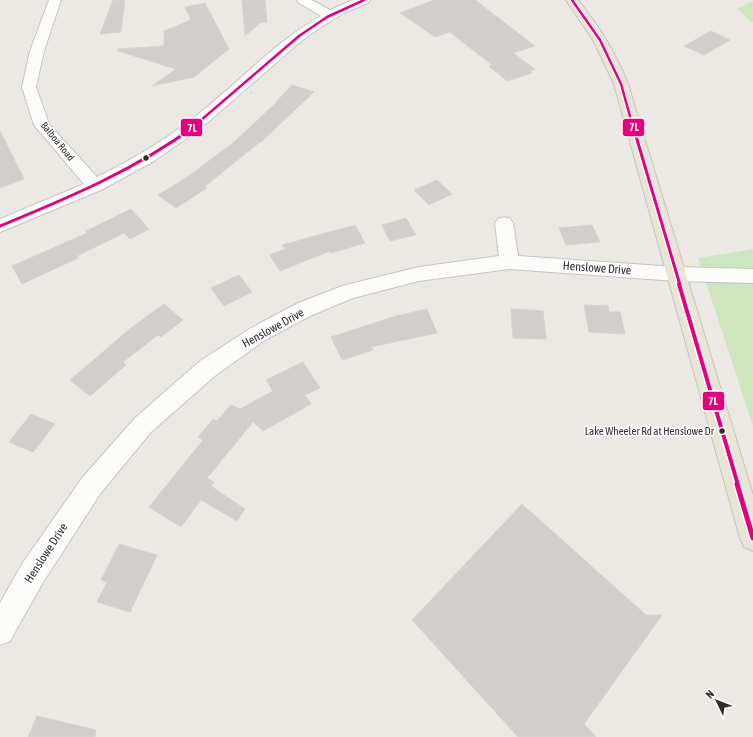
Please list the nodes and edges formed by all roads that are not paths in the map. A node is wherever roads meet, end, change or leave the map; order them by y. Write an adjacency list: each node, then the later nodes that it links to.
1 (55, 0): 6 (street, Balboa Road)
2 (302, 0): 5 (street)
3 (364, 0): 5 (street)
4 (572, 0): 10 (main road)
5 (330, 15): 6 (street)
6 (96, 186): 8 (street)
7 (504, 224): 9 (street)
8 (0, 226)
9 (509, 262): 10 (street, Henslowe Drive); 13 (street, Henslowe Drive)
10 (676, 274): 11 (street, Henslowe Drive); 12 (main road)
11 (753, 276)
12 (753, 538)
13 (0, 631)

